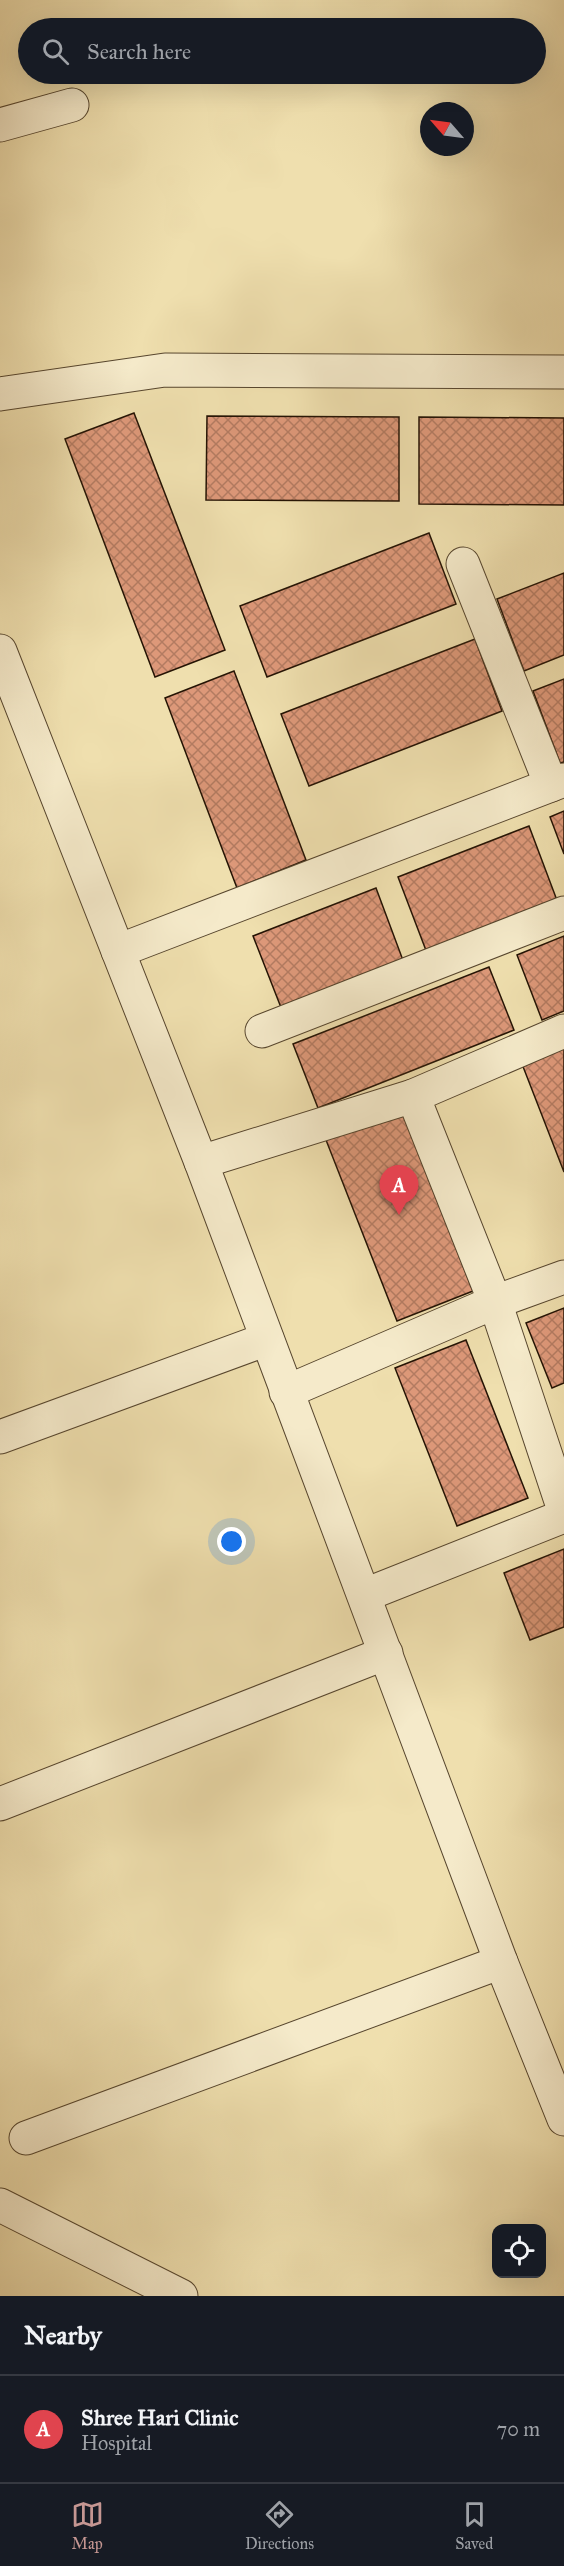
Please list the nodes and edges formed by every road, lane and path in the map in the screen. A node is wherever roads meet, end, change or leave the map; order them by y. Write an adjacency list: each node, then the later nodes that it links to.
1 (72, 105): 2 (street)
2 (0, 125)
3 (564, 372): 4 (street)
4 (0, 394)
5 (463, 564): 7 (street)
6 (0, 651): 9 (street)
7 (557, 783): 9 (street)
8 (564, 913): 10 (street)
9 (118, 951): 13 (street)
10 (262, 1031)
11 (564, 1031): 12 (street)
12 (413, 1096): 13 (street); 15 (street)
13 (201, 1162): 16 (street)
14 (564, 1276): 15 (street)
15 (495, 1302): 17 (street); 19 (street)
16 (267, 1339): 17 (street); 18 (street)
17 (286, 1392): 21 (street)
18 (0, 1437)
19 (564, 1510)
20 (564, 1516): 21 (street)
21 (365, 1595): 22 (street)
22 (386, 1653): 23 (street); 24 (street)
23 (0, 1804)
24 (501, 1962): 25 (street); 26 (street)
25 (564, 2119)
26 (26, 2138)
27 (0, 2205): 28 (street)
28 (181, 2296)

